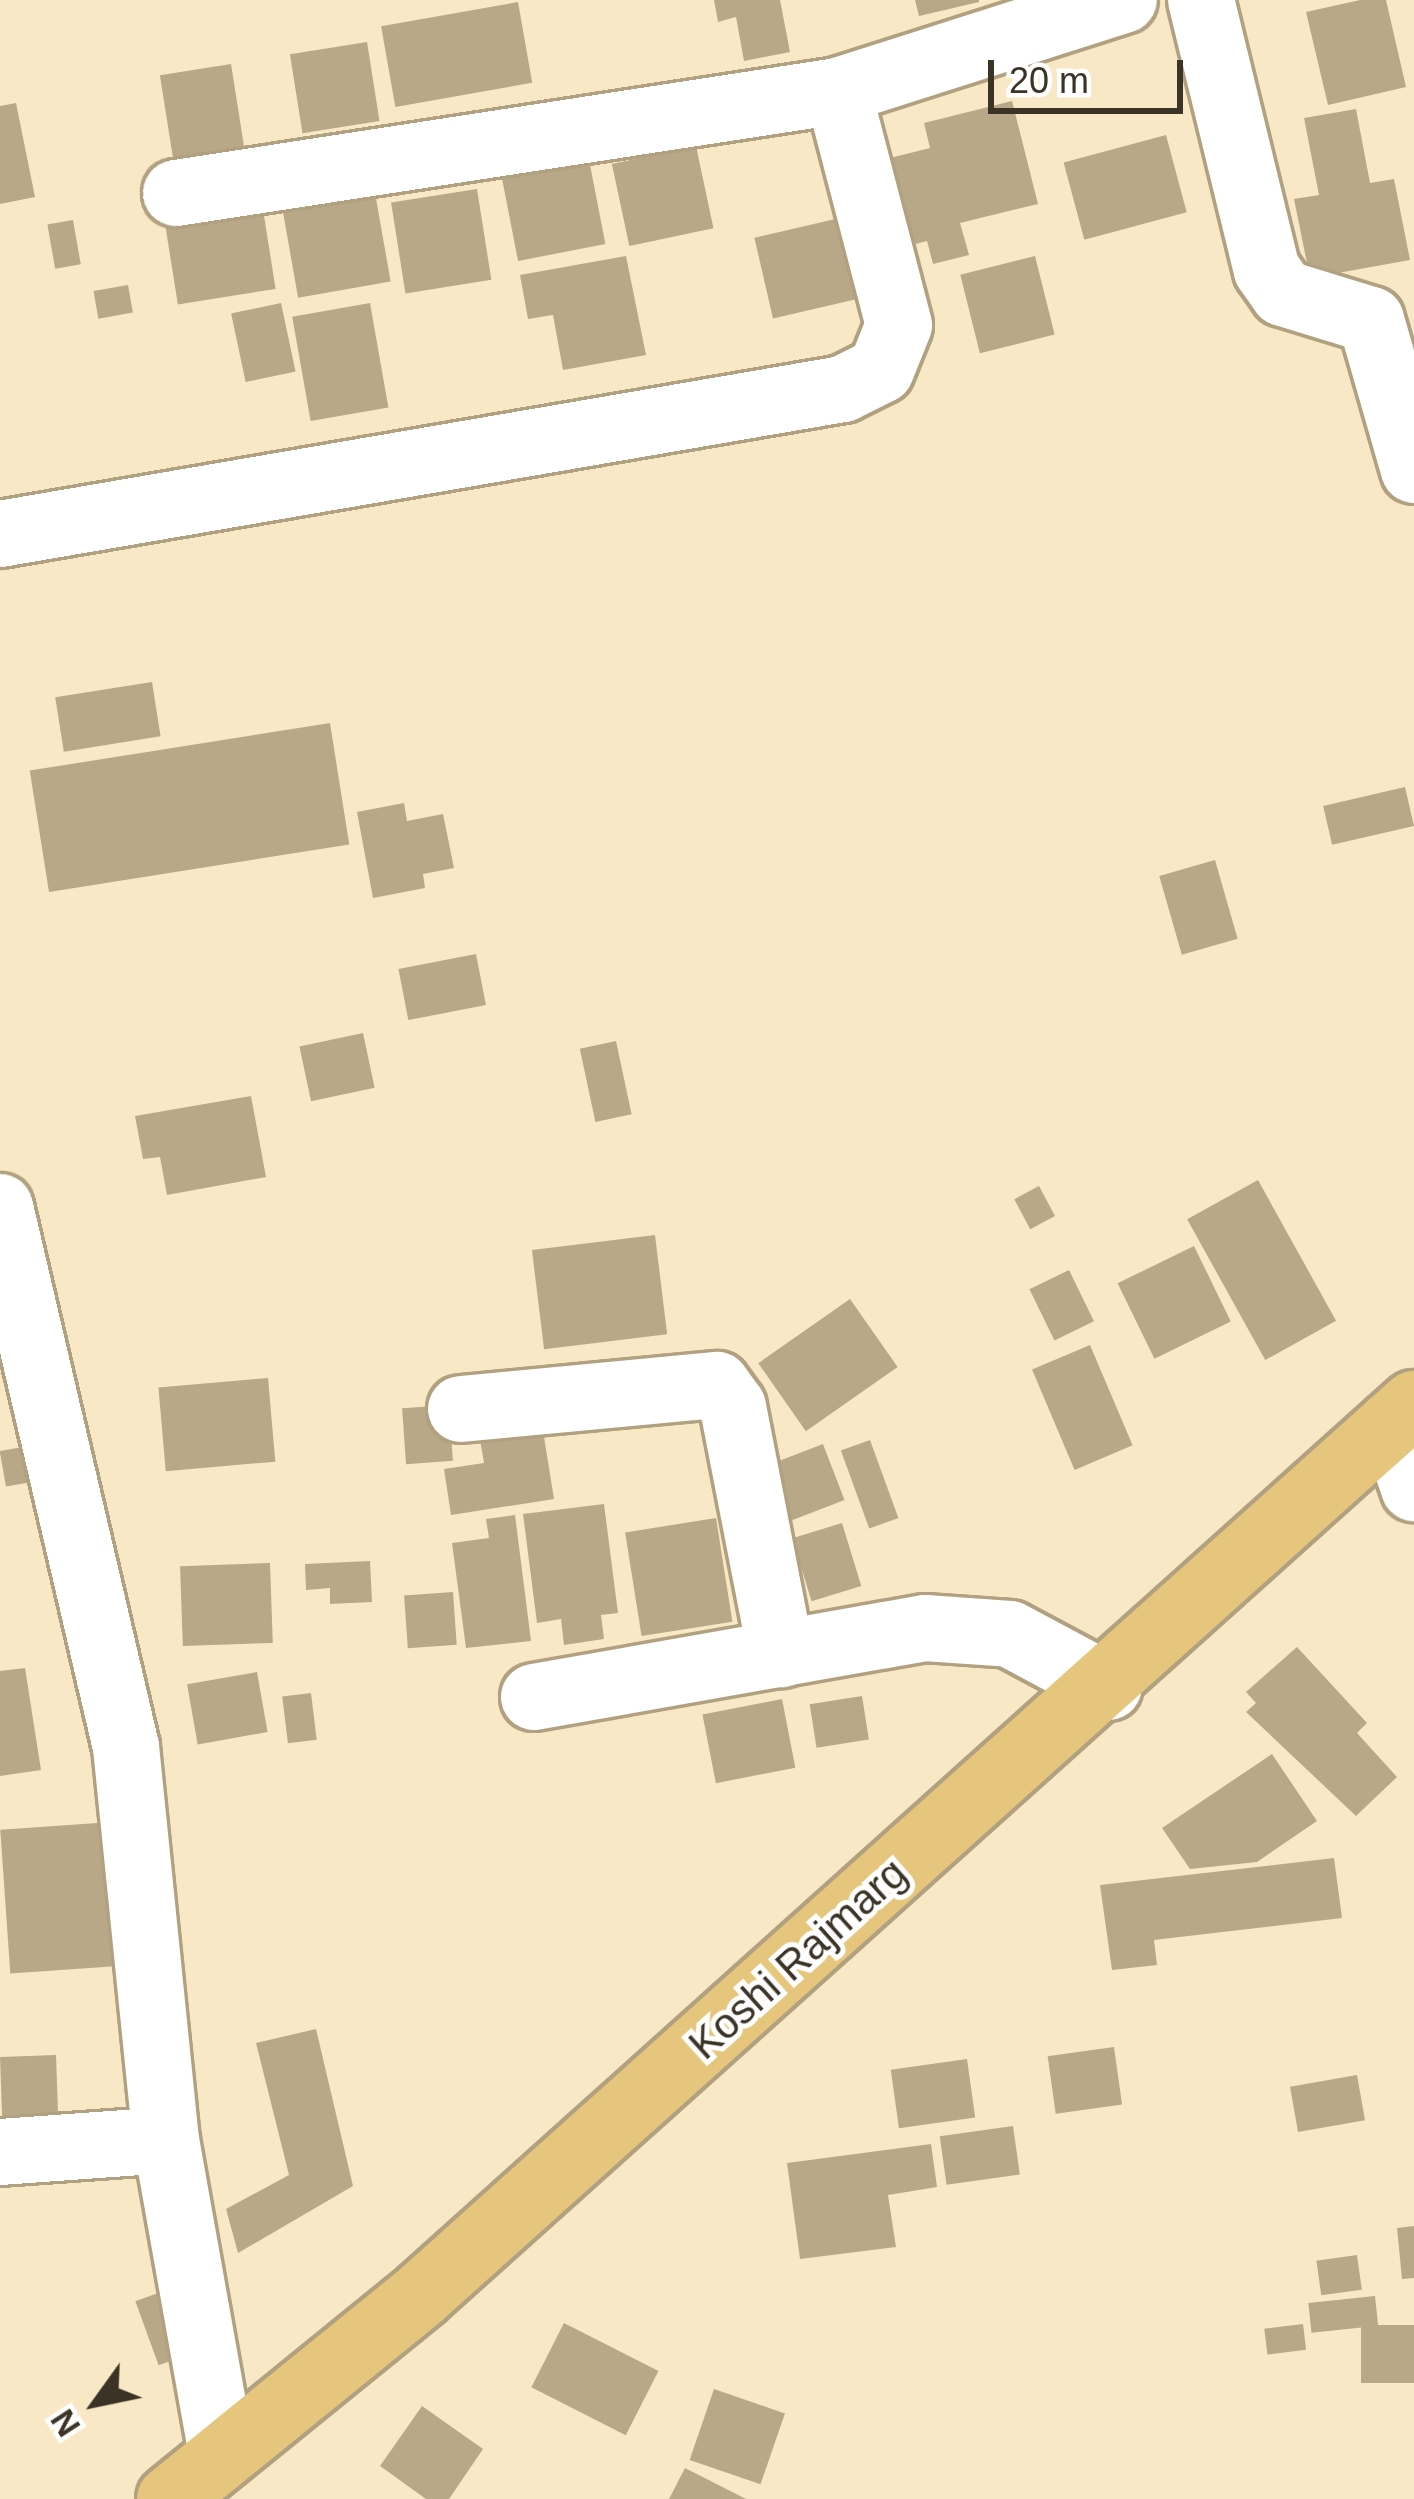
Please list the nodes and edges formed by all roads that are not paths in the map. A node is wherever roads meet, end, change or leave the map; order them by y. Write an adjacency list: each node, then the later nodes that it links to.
1 (1124, 0): 3 (street)
2 (1201, 0): 5 (street)
3 (838, 92): 4 (street); 6 (street)
4 (176, 193)
5 (1414, 470)
6 (0, 534)
7 (0, 1207): 14 (street)
8 (461, 1408): 11 (street)
9 (1403, 1414): 10 (street); 12 (main road, Koshi Rajmarg)
10 (1414, 1488)
11 (781, 1654): 12 (street); 13 (street)
12 (1109, 1687): 16 (main road, Koshi Rajmarg)
13 (534, 1696)
14 (166, 2140): 15 (street); 16 (street)
15 (0, 2152)
16 (221, 2448): 17 (main road, Koshi Rajmarg)
17 (170, 2499)

